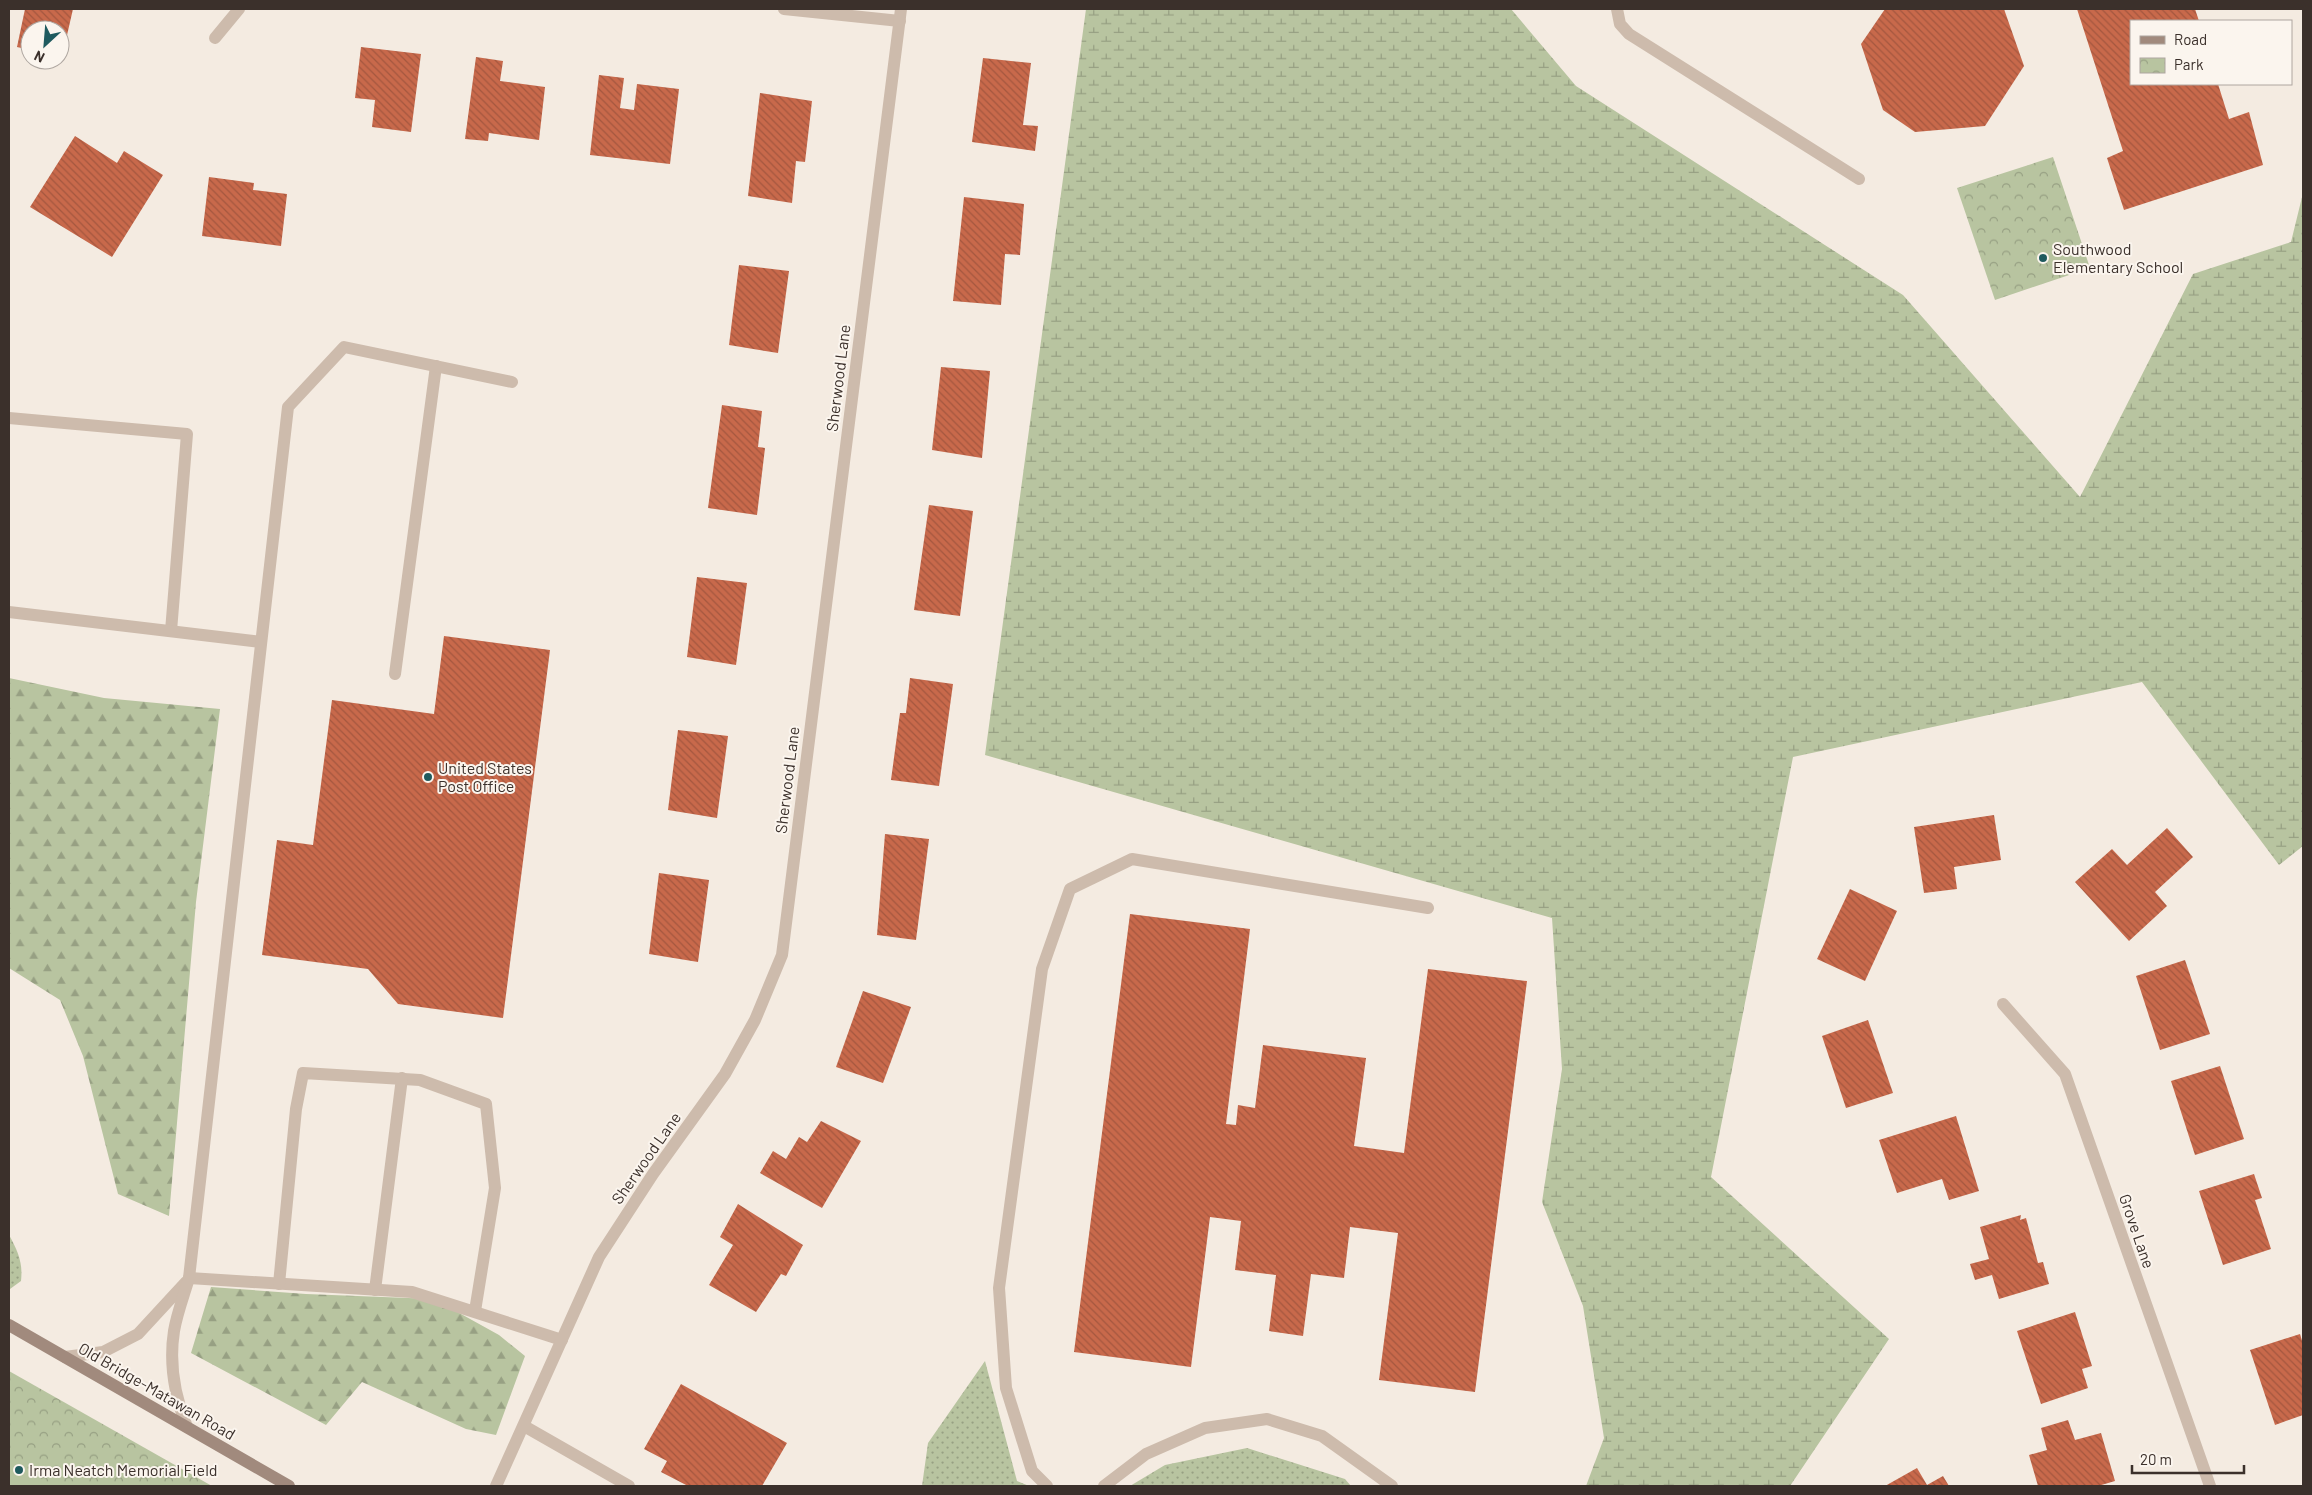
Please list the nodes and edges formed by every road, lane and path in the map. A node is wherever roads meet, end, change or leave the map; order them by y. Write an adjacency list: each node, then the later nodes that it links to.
1 (240, 9): 5 (street)
2 (784, 9): 4 (street)
3 (1617, 9): 6 (street)
4 (901, 15): 22 (street, Sherwood Lane)
5 (215, 38)
6 (1859, 180)
7 (436, 366): 8 (street); 12 (street); 13 (street)
8 (512, 382)
9 (9, 418): 11 (street)
10 (9, 612): 11 (street)
11 (171, 631): 12 (street)
12 (261, 642): 17 (street)
13 (395, 674)
14 (1428, 908): 29 (street)
15 (2003, 1004): 32 (street, Grove Lane)
16 (402, 1078): 18 (street); 19 (street); 20 (street)
17 (189, 1278): 18 (street); 23 (street); 25 (street)
18 (279, 1284): 19 (street)
19 (375, 1290): 20 (street)
20 (475, 1311): 22 (street)
21 (9, 1325): 23 (main road, Old Bridge-Matawan Road)
22 (562, 1340): 24 (street, Sherwood Lane)
23 (65, 1357): 25 (main road, Old Bridge-Matawan Road)
24 (524, 1426): 27 (street, Sherwood Lane); 28 (street)
25 (187, 1427): 26 (main road, Old Bridge-Matawan Road)
26 (289, 1486)
27 (496, 1486)
28 (629, 1486)
29 (1047, 1486)
30 (1104, 1486): 31 (street)
31 (1392, 1486)
32 (2210, 1486)

